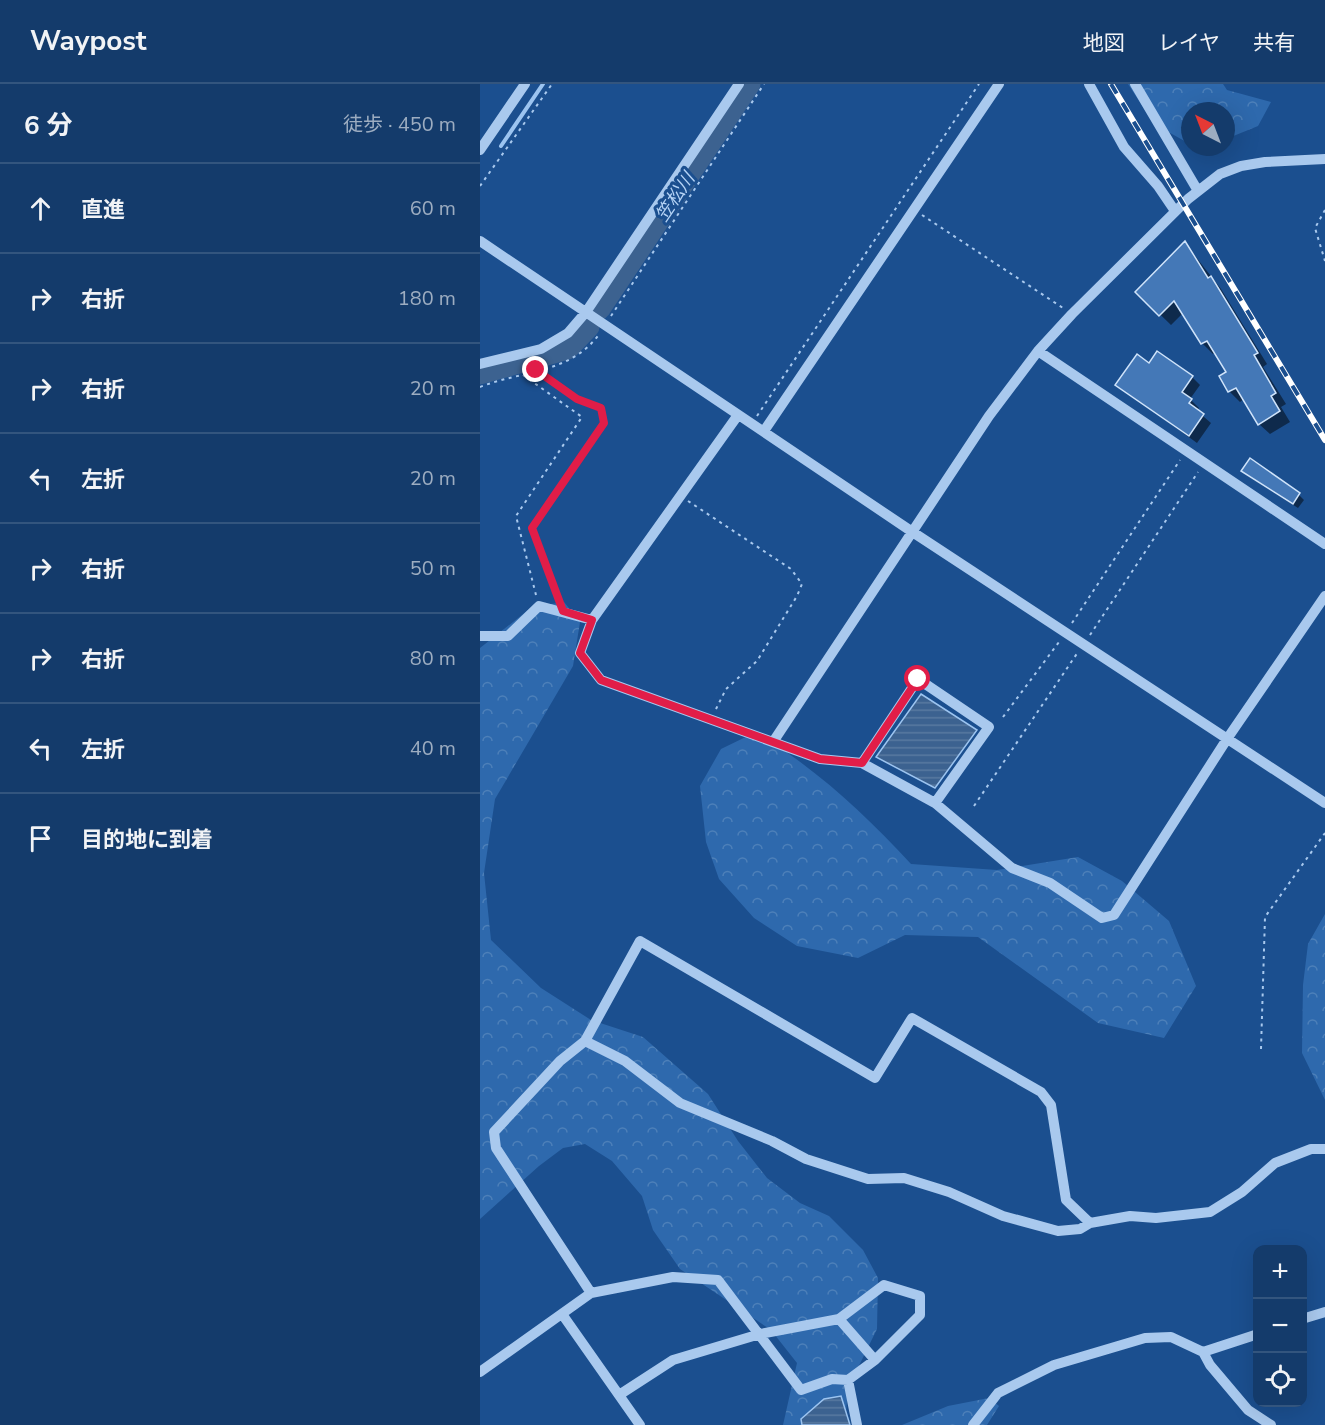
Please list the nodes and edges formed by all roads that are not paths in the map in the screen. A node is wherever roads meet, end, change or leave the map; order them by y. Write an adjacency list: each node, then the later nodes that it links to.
1 (525, 84): 6 (street)
2 (739, 84): 11 (street)
3 (999, 84): 15 (street)
4 (1089, 84): 9 (street)
5 (1135, 84): 8 (street)
6 (480, 150)
7 (1325, 159): 8 (street)
8 (1198, 191): 9 (street)
9 (1175, 211): 12 (street)
10 (480, 241): 11 (street)
11 (586, 312): 13 (street); 14 (street)
12 (1038, 351): 16 (street); 17 (street)
13 (480, 364)
14 (738, 415): 15 (street); 19 (street)
15 (764, 431): 16 (street)
16 (911, 531): 21 (street); 22 (street)
17 (1325, 544)
18 (1325, 596): 21 (street)
19 (592, 620): 20 (street); 22 (street)
20 (480, 636)
21 (1227, 739): 24 (street); 25 (street)
22 (773, 742): 23 (street)
23 (862, 763): 24 (street); 24 (street)
24 (935, 803)
25 (1325, 803)
26 (585, 1041): 28 (street); 28 (street); 29 (street)
27 (1325, 1149): 28 (street)
28 (1090, 1223)
29 (591, 1293): 31 (street); 34 (street)
30 (1325, 1312): 32 (street)
31 (562, 1314): 38 (street); 40 (street)
32 (1307, 1317)
33 (839, 1319): 34 (street); 37 (street); 37 (street)
34 (760, 1334): 39 (street); 40 (street)
35 (1253, 1335): 36 (street)
36 (1203, 1352): 43 (street); 44 (street)
37 (875, 1360): 39 (street)
38 (480, 1372)
39 (848, 1380): 42 (street)
40 (619, 1395): 41 (street)
41 (640, 1425)
42 (857, 1425)
43 (973, 1425)
44 (1271, 1425)

